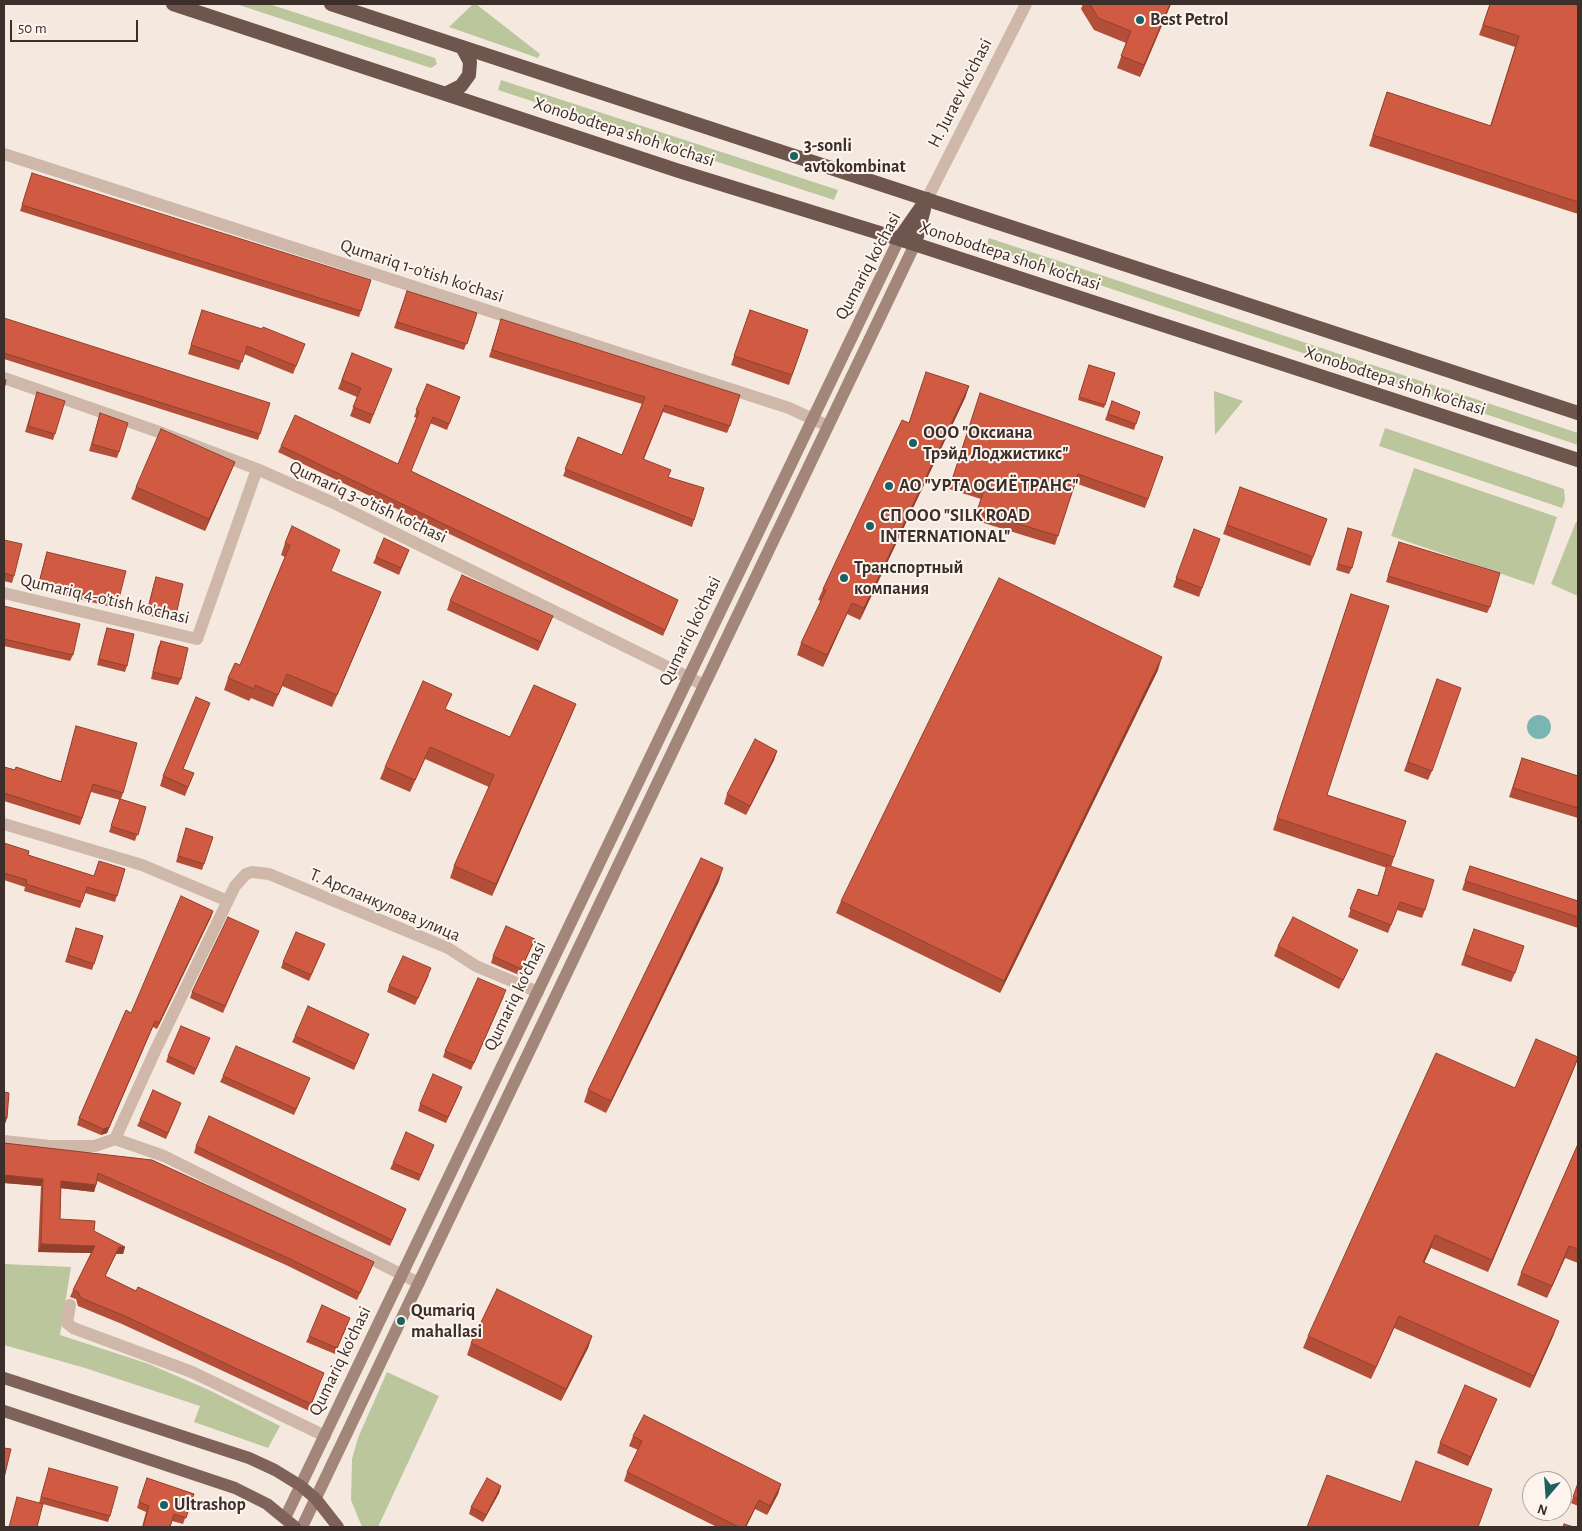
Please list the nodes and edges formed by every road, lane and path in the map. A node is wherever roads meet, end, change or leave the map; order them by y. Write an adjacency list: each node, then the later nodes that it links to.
1 (173, 4): 5 (highway, Xonobodtepa shoh ko'chasi)
2 (331, 4): 4 (highway, Xonobodtepa shoh ko'chasi)
3 (1026, 4): 7 (street, H. Juraev ko'chasi)
4 (462, 47): 5 (highway); 7 (highway, Xonobodtepa shoh ko'chasi)
5 (447, 93): 8 (highway, Xonobodtepa shoh ko'chasi)
6 (4, 154): 12 (street, Qumariq 1-o'tish ko'chasi)
7 (927, 199): 8 (highway, Qumariq ko'chasi); 9 (highway, Qumariq ko'chasi); 11 (highway, Xonobodtepa shoh ko'chasi)
8 (899, 239): 9 (highway, Xonobodtepa shoh ko'chasi); 12 (main road, Qumariq ko'chasi)
9 (915, 244): 13 (main road, Qumariq ko'chasi); 14 (highway, Xonobodtepa shoh ko'chasi)
10 (4, 378): 15 (street, Qumariq 3-o'tish ko'chasi)
11 (1578, 413)
12 (813, 420): 13 (street, Qumariq 1-o'tish ko'chasi); 17 (main road, Qumariq ko'chasi)
13 (828, 426): 18 (main road, Qumariq ko'chasi)
14 (1578, 460)
15 (257, 469): 16 (street, Qumariq 4-o'tish ko'chasi); 19 (street, Qumariq 3-o'tish ko'chasi)
16 (4, 593)
17 (729, 594): 18 (main road); 19 (main road, Qumariq ko'chasi)
18 (745, 601): 20 (main road, Qumariq ko'chasi)
19 (689, 678): 20 (street, Qumariq 3-o'tish ko'chasi); 23 (main road, Qumariq ko'chasi)
20 (704, 685): 27 (main road, Qumariq ko'chasi)
21 (4, 824): 22 (street)
22 (228, 901): 23 (street, Т. Арсланкулова улица); 24 (street, Т. Арсланкулова улица)
23 (538, 992): 26 (main road, Qumariq ko'chasi)
24 (115, 1139): 25 (street); 26 (street)
25 (4, 1141)
26 (402, 1276): 27 (street); 31 (main road, Qumariq ko'chasi)
27 (419, 1283): 33 (main road, Qumariq ko'chasi)
28 (70, 1305): 31 (street)
29 (4, 1378): 32 (main road)
30 (4, 1411): 34 (main road)
31 (325, 1436): 32 (main road, Qumariq ko'chasi)
32 (301, 1486): 33 (main road); 34 (main road, Qumariq ko'chasi)
33 (316, 1500): 36 (main road, Qumariq ko'chasi); 37 (main road)
34 (284, 1523): 35 (main road)
35 (295, 1527)
36 (302, 1527)
37 (338, 1527)

